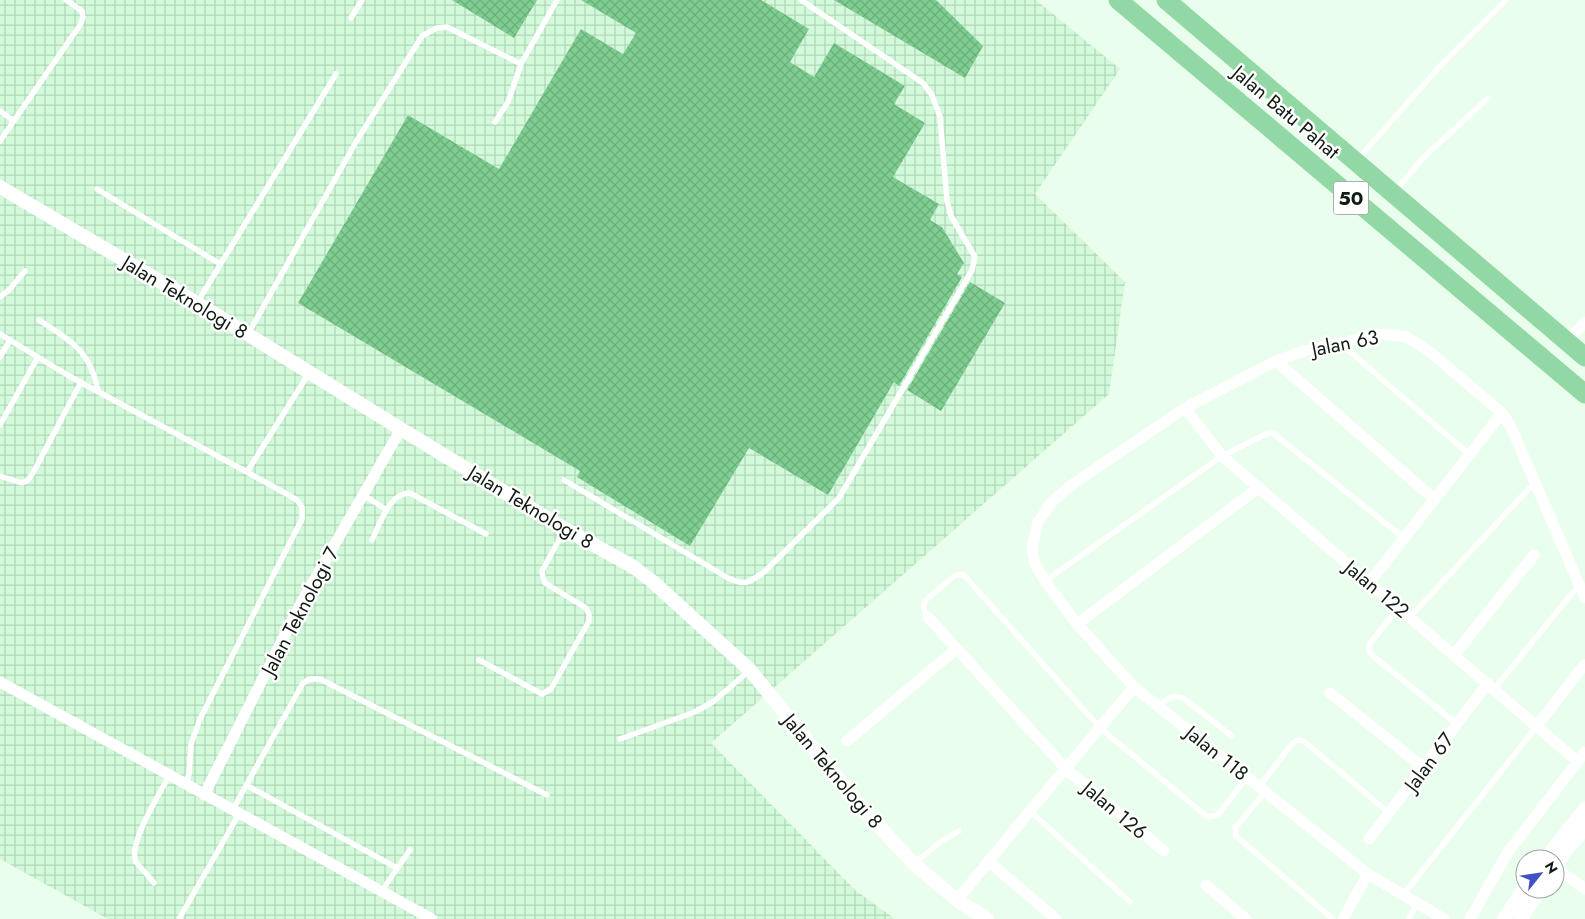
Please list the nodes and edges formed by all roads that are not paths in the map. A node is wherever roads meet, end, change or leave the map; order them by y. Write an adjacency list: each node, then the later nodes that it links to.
1 (66, 0): 14 (lane)
2 (352, 0): 8 (lane)
3 (557, 0): 10 (lane)
4 (801, 0): 48 (lane)
5 (1118, 0): 39 (highway, Jalan Batu Pahat / 50)
6 (1166, 0): 17 (highway, Jalan Batu Pahat / 50)
7 (1506, 0): 17 (lane)
8 (361, 2): 9 (lane)
9 (351, 18)
10 (521, 64): 15 (lane); 28 (lane)
11 (336, 74): 21 (lane)
12 (1488, 98): 20 (lane)
13 (0, 111): 14 (lane)
14 (14, 120): 16 (lane)
15 (495, 122)
16 (0, 141)
17 (1356, 161): 20 (highway, Jalan Batu Pahat / 50)
18 (0, 187): 24 (street, Jalan Teknologi 8)
19 (97, 189): 21 (lane)
20 (1393, 194): 30 (highway, Jalan Batu Pahat / 50)
21 (220, 264): 24 (lane)
22 (25, 271): 23 (lane)
23 (0, 297)
24 (197, 303): 28 (street, Jalan Teknologi 8)
25 (39, 320): 38 (lane)
26 (1585, 322): 30 (street)
27 (0, 334): 29 (lane)
28 (248, 334): 36 (street, Jalan Teknologi 8)
29 (10, 340): 32 (lane); 33 (lane)
30 (1566, 342): 34 (highway, Jalan Batu Pahat / 50)
31 (1340, 343): 35 (street, Jalan 63); 41 (street, Jalan 63); 44 (lane)
32 (0, 357)
33 (38, 357): 37 (lane); 42 (lane)
34 (1585, 357)
35 (1276, 360): 40 (street, Jalan 63); 52 (street)
36 (309, 373): 43 (street, Jalan Teknologi 8); 46 (lane)
37 (81, 382): 38 (lane); 47 (lane)
38 (98, 391): 46 (lane)
39 (1585, 394)
40 (1186, 408): 45 (street, Jalan 122); 58 (street, Jalan 63)
41 (1502, 413): 44 (street); 49 (street, Jalan 63)
42 (0, 425)
43 (401, 430): 51 (street, Jalan Teknologi 7); 54 (street, Jalan Teknologi 8)
44 (1470, 454): 52 (street)
45 (1222, 456): 50 (street, Jalan 122); 56 (lane); 60 (lane)
46 (247, 472): 90 (lane)
47 (0, 476)
48 (564, 480)
49 (1535, 482): 62 (street, Jalan 63); 66 (lane)
50 (1258, 488): 61 (street, Jalan 122); 67 (street)
51 (363, 495): 53 (lane); 93 (street, Jalan Teknologi 7)
52 (1434, 499): 56 (street)
53 (388, 510): 55 (lane); 57 (lane)
54 (565, 528): 70 (lane); 72 (street, Jalan Teknologi 8)
55 (486, 534)
56 (1404, 538): 61 (street)
57 (372, 540)
58 (1032, 548): 60 (street, Jalan 118)
59 (1534, 555): 69 (street)
60 (1045, 582): 67 (street, Jalan 118)
61 (1369, 583): 64 (street, Jalan 122)
62 (1579, 585): 63 (street, Jalan 63); 74 (lane)
63 (1585, 598)
64 (1398, 608): 66 (street, Jalan 122); 78 (lane)
65 (928, 617): 68 (street, Jalan 126); 80 (lane)
66 (1410, 617): 69 (street, Jalan 122)
67 (1077, 624): 75 (street, Jalan 118)
68 (956, 649): 83 (street); 87 (street, Jalan 126)
69 (1454, 655): 74 (street, Jalan 122)
70 (479, 660)
71 (1584, 665): 79 (street)
72 (750, 670): 82 (lane); 107 (street, Jalan Teknologi 8)
73 (0, 682): 88 (street)
74 (1491, 686): 78 (street, Jalan 67); 79 (street, Jalan 122)
75 (1134, 687): 77 (street, Jalan 118); 80 (street)
76 (1330, 693): 86 (street)
77 (1159, 707): 81 (lane); 89 (street, Jalan 118)
78 (1457, 724): 86 (street, Jalan 67)
79 (1537, 726): 85 (street, Jalan 122); 115 (lane)
80 (1100, 728): 87 (street); 89 (lane)
81 (1232, 736)
82 (620, 739)
83 (847, 741)
84 (1585, 752): 85 (street)
85 (1577, 761): 130 (street)
86 (1424, 768): 98 (street, Jalan 67)
87 (1066, 769): 96 (street); 104 (street, Jalan 126)
88 (169, 776): 90 (street); 111 (lane)
89 (1247, 777): 92 (street, Jalan 118)
90 (185, 784): 93 (street)
91 (246, 785): 94 (lane); 97 (lane); 108 (lane)
92 (1262, 789): 98 (lane); 109 (street, Jalan 118); 126 (lane)
93 (204, 795): 97 (street)
94 (547, 795)
95 (1585, 809): 102 (street)
96 (1030, 810): 106 (street); 119 (lane)
97 (235, 812): 114 (street); 121 (lane)
98 (1389, 814): 101 (street, Jalan 67)
99 (1585, 828): 105 (street)
100 (959, 831): 107 (lane)
101 (1369, 840)
102 (1554, 849)
103 (410, 850): 108 (lane)
104 (1164, 851)
105 (1565, 851)
106 (988, 861): 118 (street); 124 (street)
107 (914, 864): 118 (street, Jalan Teknologi 8)
108 (397, 868): 114 (lane)
109 (1368, 874): 115 (street, Jalan 118); 127 (street)
110 (1565, 874): 113 (street)
111 (154, 883)
112 (1206, 886): 125 (street)
113 (1585, 889)
114 (381, 892): 122 (street)
115 (1403, 895): 120 (street, Jalan 118)
116 (1518, 899): 131 (street)
117 (1534, 899): 132 (street)
118 (957, 900): 123 (street, Jalan Teknologi 8)
119 (1130, 902)
120 (1417, 903): 128 (lane); 129 (street, Jalan 118)
121 (179, 919)
122 (432, 919)
123 (987, 919)
124 (1056, 919)
125 (1246, 919)
126 (1333, 919)
127 (1343, 919)
128 (1409, 919)
129 (1444, 919)
130 (1470, 919)
131 (1504, 919)
132 (1521, 919)

